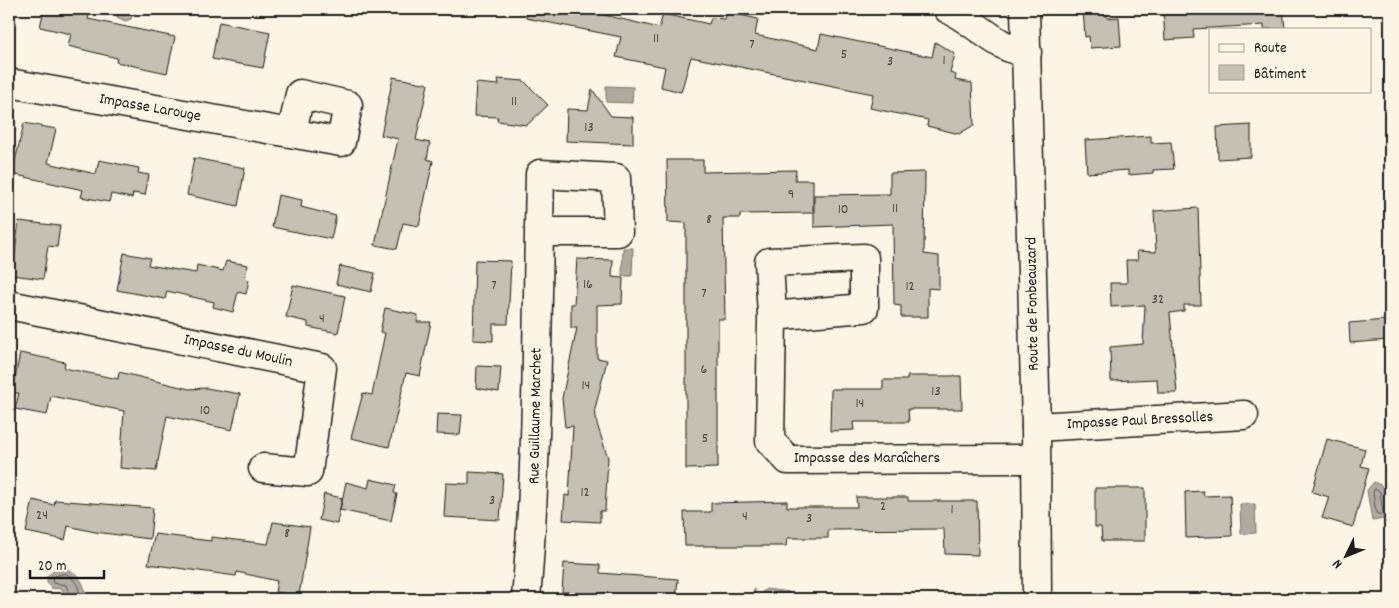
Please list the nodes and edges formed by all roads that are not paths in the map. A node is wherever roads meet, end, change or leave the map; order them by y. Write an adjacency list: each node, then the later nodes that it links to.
1 (948, 9): 3 (street)
2 (1025, 9): 3 (street, Route de Fonbeauzard)
3 (1026, 52): 10 (street, Route de Fonbeauzard)
4 (9, 83): 5 (street, Impasse Larouge)
5 (292, 132)
6 (539, 232): 13 (street, Rue Guillaume Marchet)
7 (9, 305): 12 (street, Impasse du Moulin)
8 (772, 316): 11 (street, Impasse des Maraîchers)
9 (1244, 415): 10 (street, Impasse Paul Bressolles)
10 (1036, 427): 11 (street, Route de Fonbeauzard)
11 (1036, 458): 14 (street, Route de Fonbeauzard)
12 (263, 468)
13 (526, 599)
14 (1036, 599)

